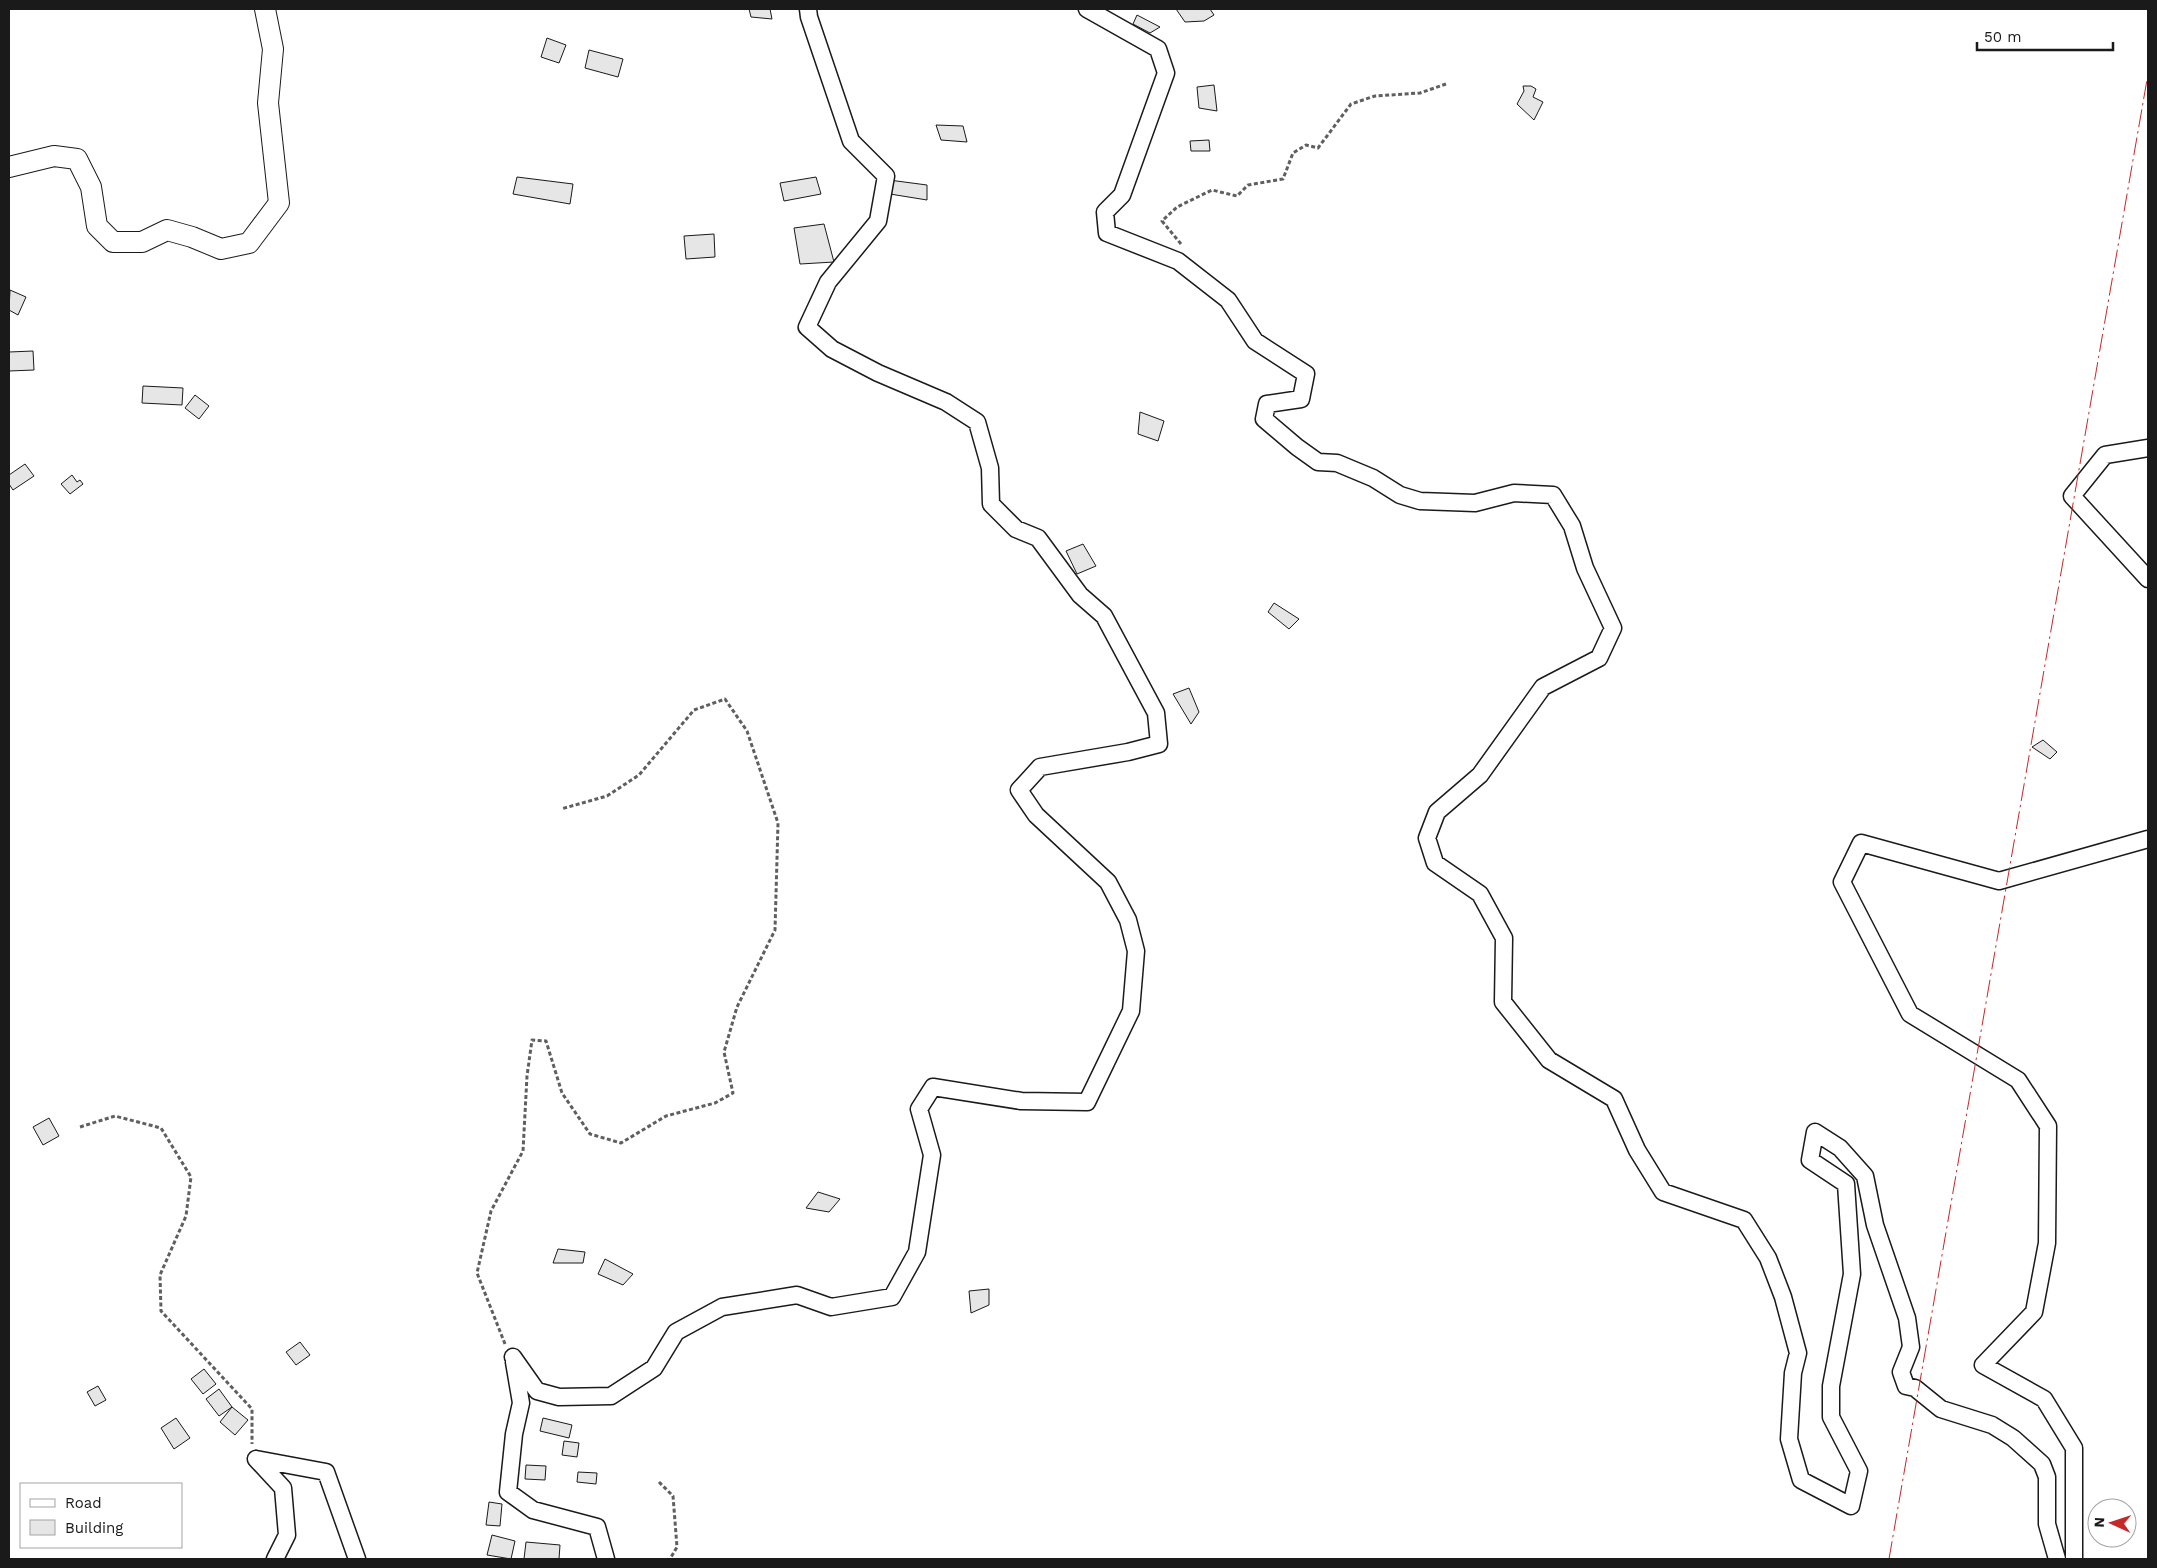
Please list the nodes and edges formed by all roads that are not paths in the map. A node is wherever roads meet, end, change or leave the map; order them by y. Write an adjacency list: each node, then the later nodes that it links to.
1 (264, 9): 4 (street)
2 (808, 9): 10 (street)
3 (1087, 9): 11 (street)
4 (9, 167)
5 (2148, 448): 6 (street)
6 (2148, 579)
7 (2148, 839): 12 (street)
8 (275, 1559): 9 (street)
9 (357, 1559)
10 (606, 1559)
11 (2057, 1559)
12 (2074, 1559)

